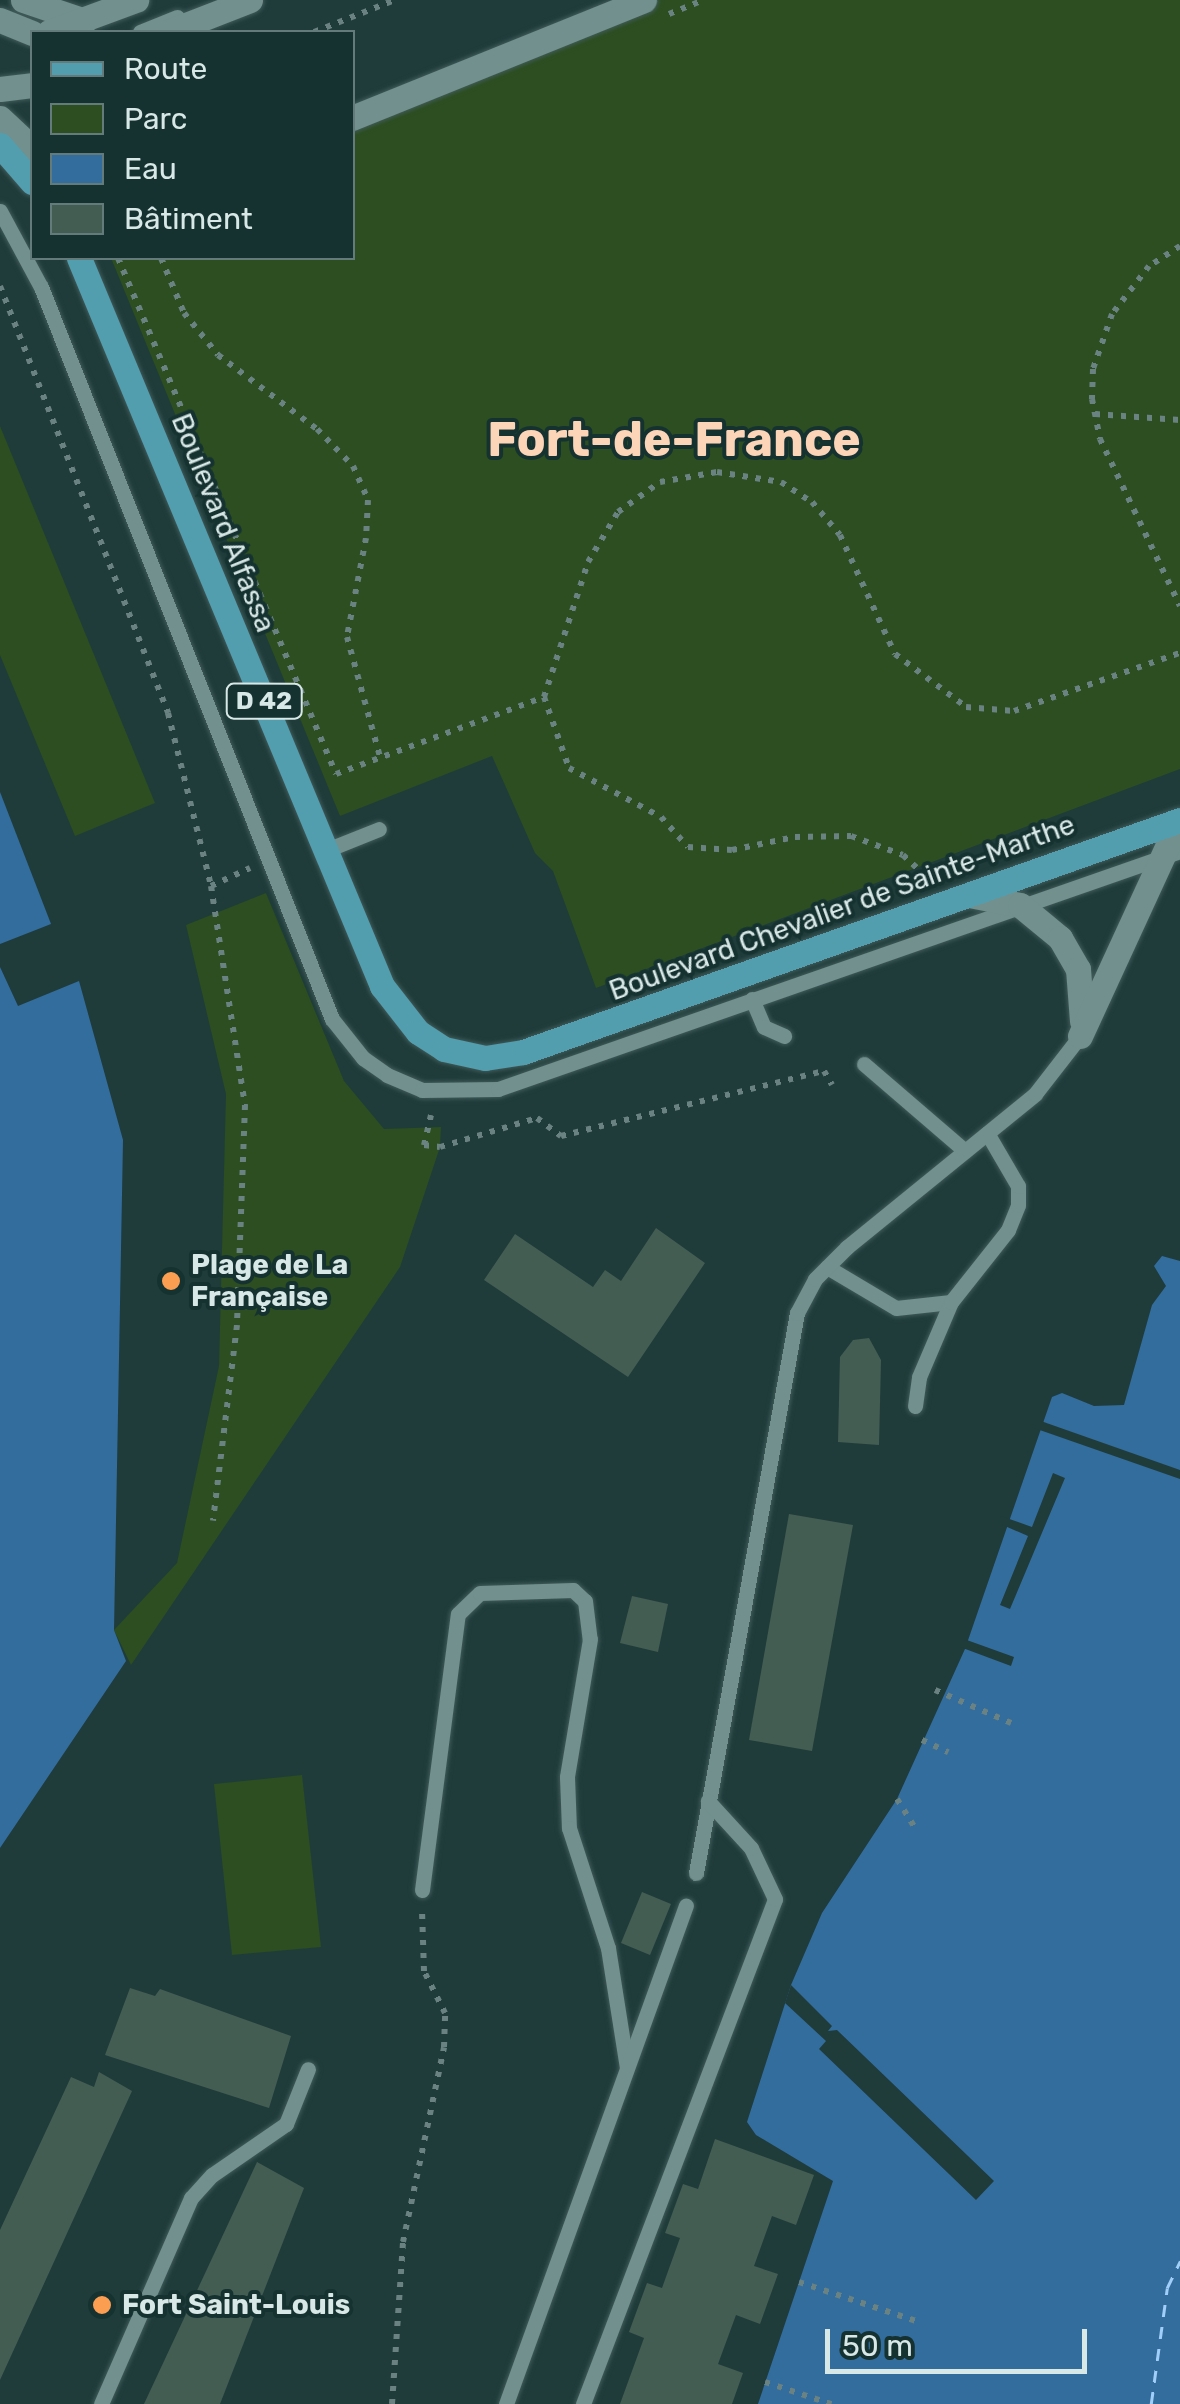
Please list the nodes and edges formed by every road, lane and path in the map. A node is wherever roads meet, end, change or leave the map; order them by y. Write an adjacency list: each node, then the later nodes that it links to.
1 (22, 0): 8 (street)
2 (136, 0): 8 (street)
3 (217, 0): 10 (lane)
4 (250, 0): 11 (street)
5 (395, 0): 12 (path)
6 (644, 0): 18 (street)
7 (0, 20): 13 (street)
8 (84, 21): 9 (street)
9 (55, 30)
10 (145, 30)
11 (173, 30)
12 (319, 30)
13 (30, 32)
14 (30, 74): 15 (lane)
15 (0, 79)
16 (30, 84): 17 (street)
17 (0, 89)
18 (355, 117)
19 (0, 118): 21 (street)
20 (0, 145): 22 (main road)
21 (30, 146)
22 (30, 180)
23 (0, 211): 48 (lane)
24 (1180, 246): 30 (path)
25 (81, 260): 39 (main road, Boulevard Alfassa / D 42)
26 (106, 260): 32 (path)
27 (119, 260): 36 (path)
28 (162, 260): 36 (path)
29 (0, 286): 44 (path)
30 (1095, 414): 31 (path); 33 (path)
31 (1180, 420)
32 (197, 478)
33 (1180, 606)
34 (1180, 653): 35 (path)
35 (544, 697): 36 (path); 43 (path)
36 (380, 757)
37 (1180, 821): 40 (street); 46 (main road, Boulevard Chevalier de Sainte-Marthe / D 42)
38 (378, 829): 39 (lane)
39 (324, 851): 51 (main road, Boulevard Alfassa / D 42)
40 (1172, 853): 47 (lane); 50 (street)
41 (256, 865): 44 (path)
42 (949, 874): 43 (path)
43 (931, 881): 45 (path)
44 (210, 886): 60 (path)
45 (913, 888)
46 (969, 895): 47 (street); 51 (main road, Boulevard Chevalier de Sainte-Marthe / D 42)
47 (1020, 905): 48 (lane); 50 (street)
48 (752, 999): 49 (lane)
49 (784, 1036)
50 (1080, 1036): 55 (lane)
51 (523, 1052)
52 (864, 1064): 56 (lane)
53 (832, 1085): 54 (path)
54 (432, 1113)
55 (987, 1134): 56 (lane); 58 (lane)
56 (964, 1151): 57 (lane)
57 (828, 1267): 58 (lane); 66 (lane)
58 (951, 1302): 59 (lane)
59 (915, 1406)
60 (213, 1521)
61 (936, 1690): 62 (path)
62 (1012, 1723)
63 (922, 1740): 64 (path)
64 (948, 1752)
65 (898, 1799): 67 (path)
66 (708, 1800): 68 (lane); 79 (lane)
67 (916, 1830)
68 (696, 1873)
69 (422, 1890): 71 (lane); 77 (path)
70 (686, 1905): 71 (lane)
71 (627, 2068): 78 (lane)
72 (308, 2069): 76 (lane)
73 (799, 2282): 74 (path)
74 (916, 2321)
75 (765, 2382): 80 (path)
76 (101, 2404)
77 (392, 2404)
78 (506, 2404)
79 (583, 2404)
80 (831, 2404)

